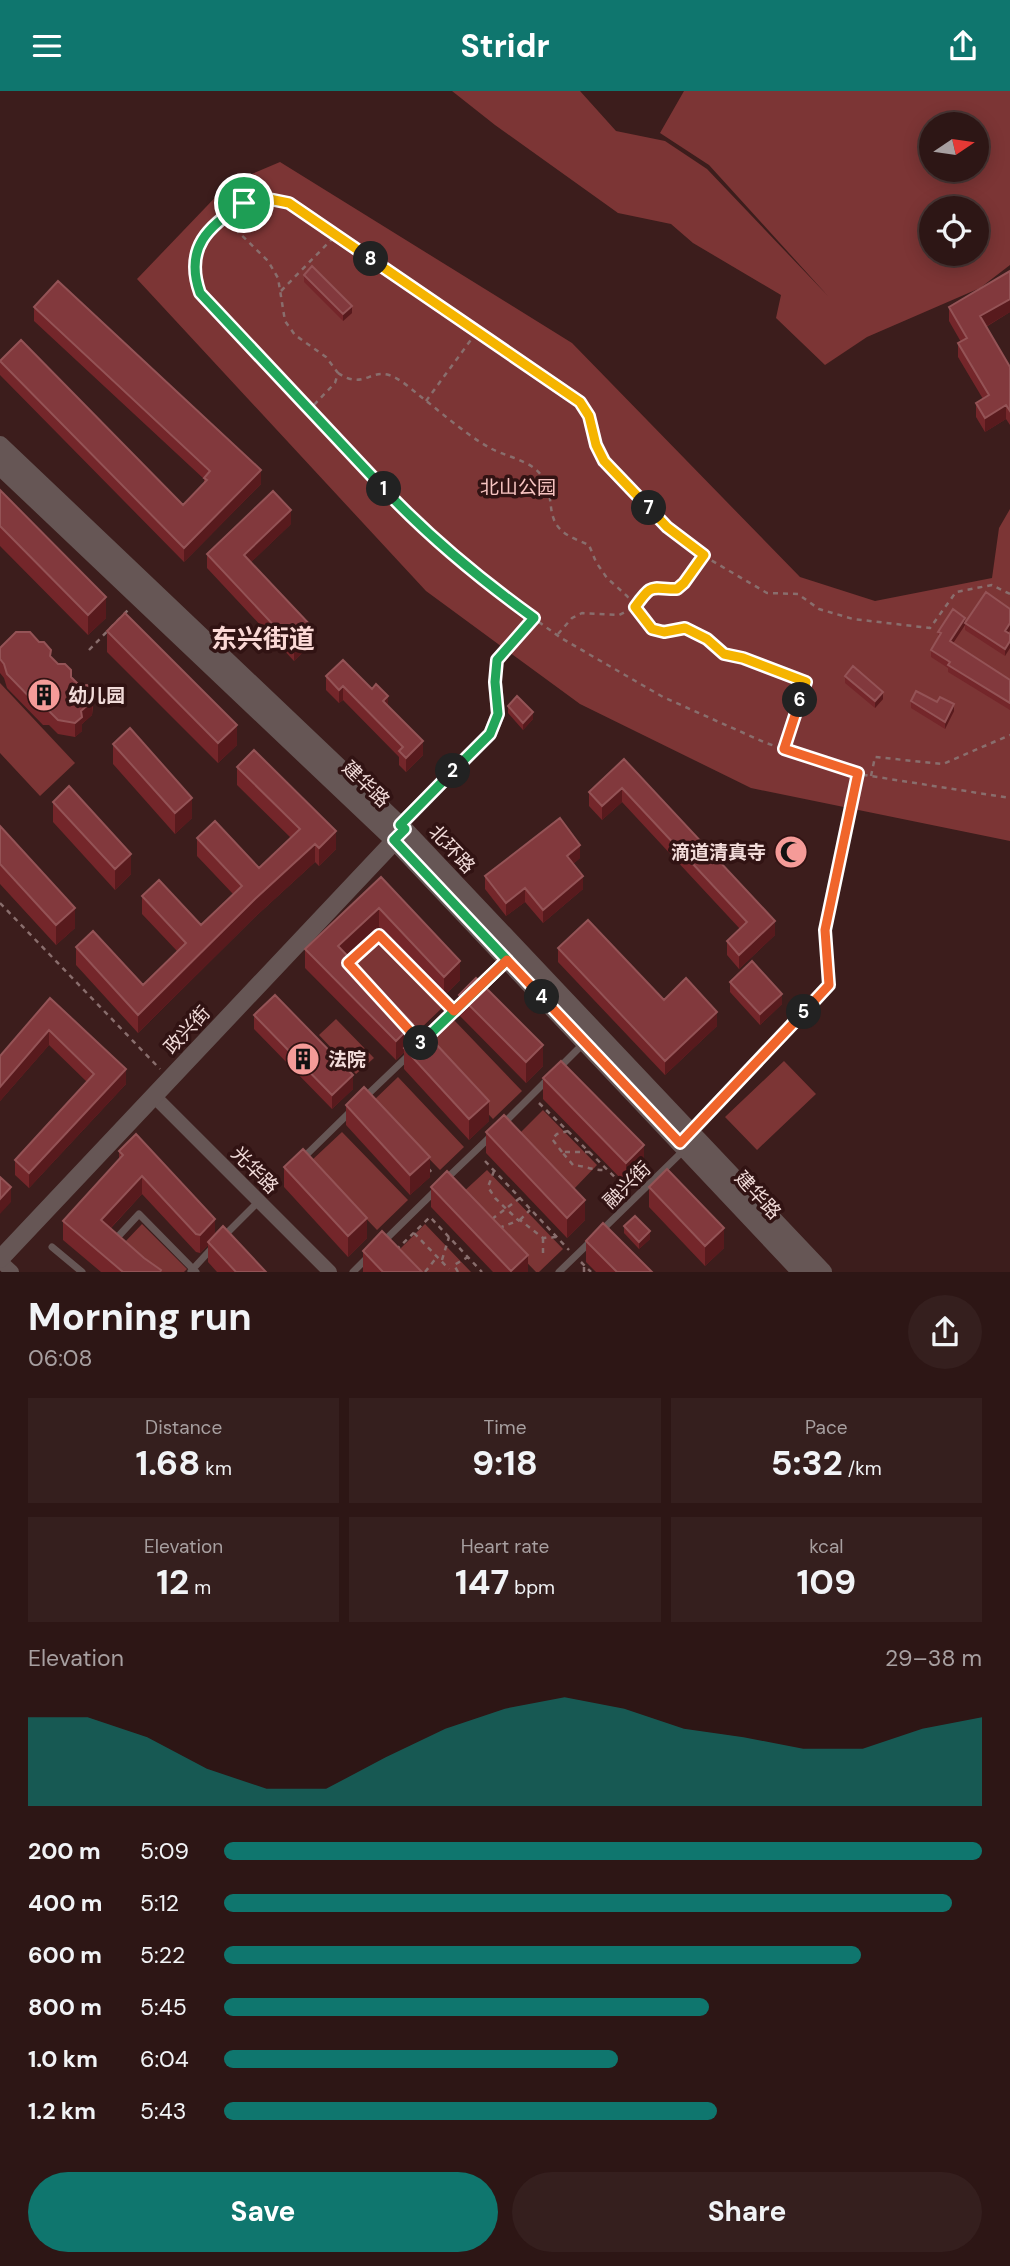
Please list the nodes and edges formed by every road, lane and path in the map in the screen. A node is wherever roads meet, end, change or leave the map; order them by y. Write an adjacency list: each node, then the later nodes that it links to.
1 (218, 220): 2 (path); 3 (path); 9 (path)
2 (335, 235): 3 (path); 4 (path)
3 (281, 291): 5 (path)
4 (477, 332): 8 (path); 12 (path)
5 (338, 373): 6 (path); 7 (path)
6 (347, 379): 7 (path); 8 (path)
7 (335, 383): 9 (path)
8 (426, 401): 15 (path)
9 (309, 410): 16 (path)
10 (0, 445): 25 (street, 北环路)
11 (0, 466): 14 (street, 建华路)
12 (704, 555): 13 (path); 15 (path)
13 (1010, 594)
14 (139, 598): 18 (path); 25 (street, 建华路)
15 (635, 607): 17 (path); 21 (path)
16 (534, 618): 17 (path); 19 (path)
17 (557, 635): 21 (path)
18 (89, 650)
19 (495, 682): 25 (street)
20 (1010, 735): 23 (path)
21 (784, 749): 22 (path)
22 (858, 773): 23 (path); 29 (path)
23 (871, 776): 24 (path)
24 (1010, 798)
25 (400, 832): 27 (street, 建华路); 31 (street, 北环路); 32 (street, 政兴街)
26 (0, 903): 32 (path)
27 (507, 960): 30 (lane); 31 (street, 建华路)
28 (348, 963): 30 (path)
29 (813, 1003): 36 (street)
30 (454, 1011): 40 (lane)
31 (590, 1037): 36 (street, 北环路); 73 (lane)
32 (170, 1079): 33 (street, 政兴街)
33 (154, 1096): 47 (street, 光华路); 64 (street, 政兴街)
34 (540, 1103): 35 (path)
35 (569, 1131): 37 (path); 38 (path)
36 (685, 1141): 46 (lane, 融兴街); 80 (street, 建华路); 81 (street, 北环路)
37 (562, 1152): 38 (path); 42 (path)
38 (590, 1152): 42 (path)
39 (485, 1161): 43 (path)
40 (299, 1162)
41 (425, 1166): 44 (path)
42 (607, 1170): 46 (path)
43 (494, 1171): 45 (path); 48 (path)
44 (434, 1175)
45 (520, 1198): 48 (path); 49 (path)
46 (636, 1198): 61 (lane, 融兴街)
47 (259, 1201): 68 (lane); 72 (street, 光华路)
48 (507, 1208): 50 (path); 51 (path)
49 (531, 1209): 50 (path); 55 (path)
50 (519, 1220): 52 (path); 56 (path)
51 (485, 1224)
52 (491, 1231)
53 (414, 1233): 54 (path); 60 (path); 62 (path)
54 (449, 1237): 63 (path); 65 (path)
55 (558, 1237): 56 (path); 61 (path)
56 (543, 1238): 59 (path)
57 (52, 1247): 71 (lane)
58 (122, 1249): 68 (lane)
59 (543, 1253)
60 (393, 1254)
61 (576, 1256): 67 (path); 77 (lane, 融兴街)
62 (438, 1257): 65 (path); 74 (path)
63 (468, 1257): 66 (path); 76 (path)
64 (0, 1260): 70 (street)
65 (442, 1260): 69 (path)
66 (454, 1265): 69 (path); 75 (path)
67 (584, 1265): 78 (path); 79 (path)
68 (193, 1271)
69 (448, 1271)
70 (12, 1272)
71 (82, 1272)
72 (330, 1272)
73 (353, 1272)
74 (425, 1272)
75 (458, 1272)
76 (482, 1272)
77 (559, 1272)
78 (584, 1272)
79 (591, 1272)
80 (802, 1272)
81 (823, 1272)

